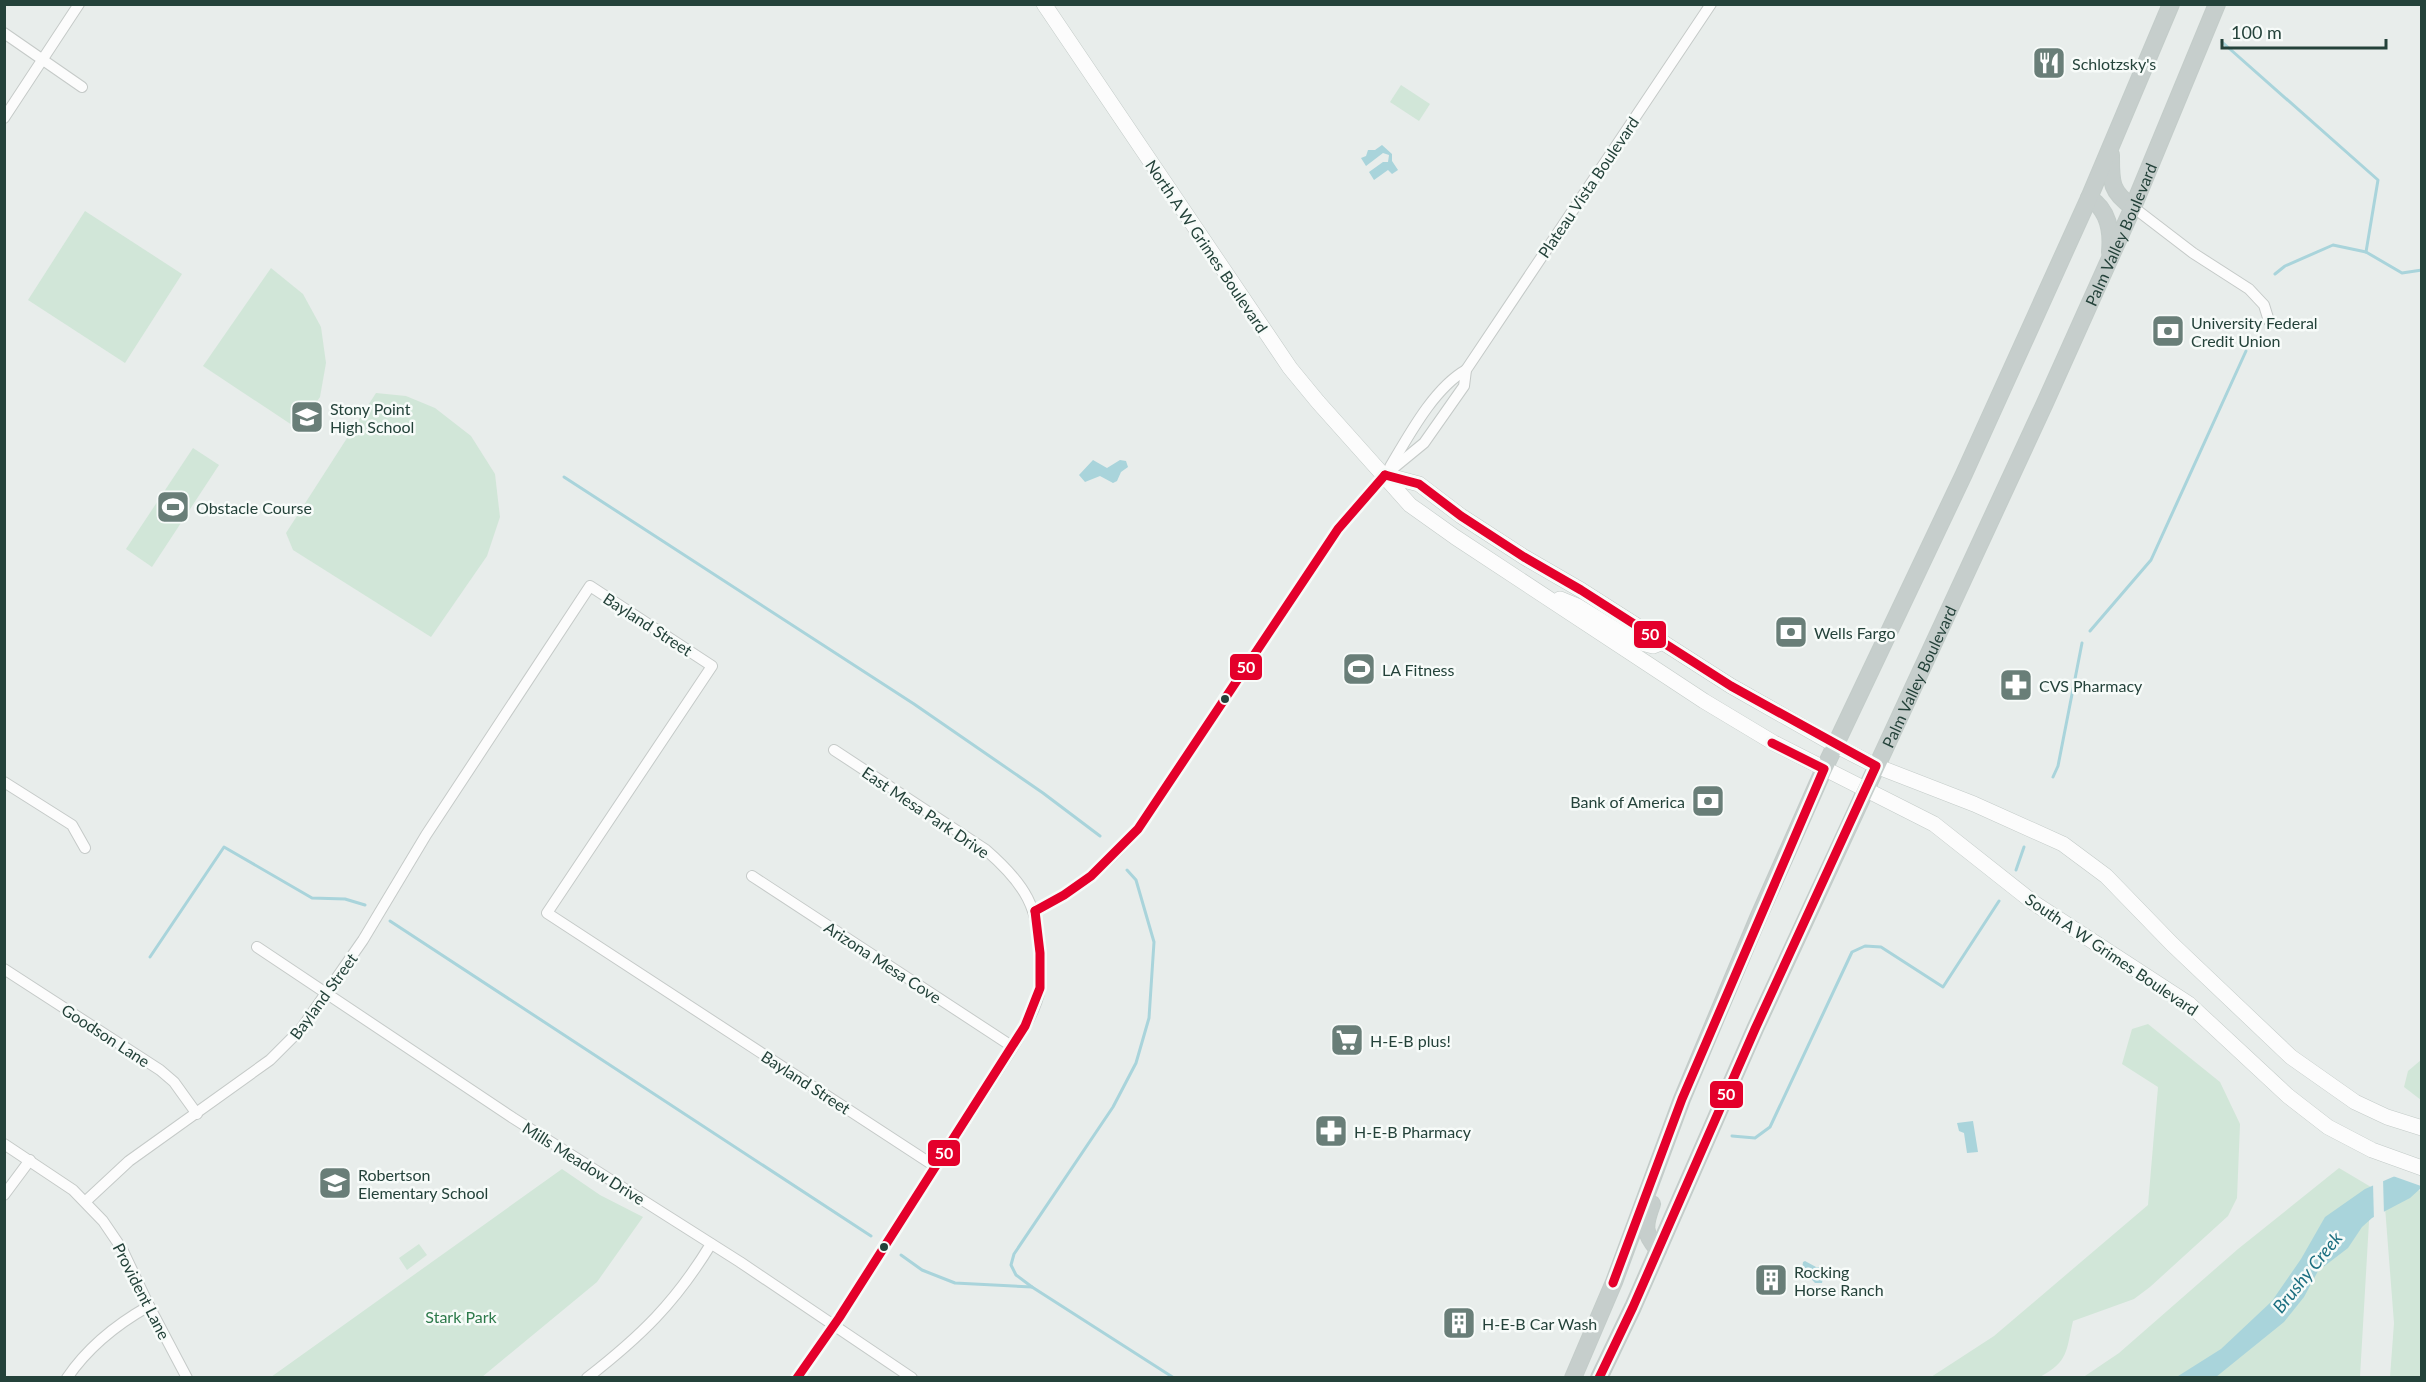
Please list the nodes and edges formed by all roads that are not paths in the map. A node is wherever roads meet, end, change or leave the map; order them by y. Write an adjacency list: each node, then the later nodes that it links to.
1 (79, 4): 7 (street)
2 (1044, 4): 16 (main road, North A W Grimes Boulevard)
3 (1711, 4): 15 (street, Plateau Vista Boulevard)
4 (2171, 4): 10 (highway)
5 (2217, 4): 12 (highway, Palm Valley Boulevard)
6 (4, 33): 7 (street)
7 (43, 60): 8 (street); 9 (street)
8 (82, 87)
9 (4, 118)
10 (2111, 148): 11 (highway); 12 (highway)
11 (2089, 198): 13 (highway); 19 (highway)
12 (2133, 207): 13 (highway, Palm Valley Boulevard); 14 (street)
13 (2109, 259): 21 (highway, Palm Valley Boulevard)
14 (2269, 321)
15 (1466, 370): 16 (street, Plateau Vista Boulevard); 16 (street, Plateau Vista Boulevard)
16 (1385, 475): 17 (main road, North A W Grimes Boulevard); 18 (main road); 27 (street, Plateau Vista Boulevard)
17 (1534, 589): 18 (main road); 22 (main road, North A W Grimes Boulevard)
18 (1663, 642): 19 (main road)
19 (1835, 745): 21 (main road); 22 (highway)
20 (834, 750): 27 (street, East Mesa Park Drive)
21 (1876, 766): 24 (highway, Palm Valley Boulevard); 34 (main road, South A W Grimes Boulevard)
22 (1824, 769): 24 (main road, South A W Grimes Boulevard); 32 (highway)
23 (4, 782): 25 (street)
24 (1865, 790): 38 (main road, South A W Grimes Boulevard); 42 (highway, Palm Valley Boulevard)
25 (86, 848)
26 (752, 876): 31 (street, Arizona Mesa Cove)
27 (1035, 911): 31 (street, East Mesa Park Drive)
28 (257, 947): 30 (street, Mills Meadow Drive)
29 (4, 969): 33 (street, Goodson Lane)
30 (326, 994): 33 (street, Bayland Street); 37 (street, Bayland Street); 41 (street, Mills Meadow Drive)
31 (1013, 1047): 37 (street, East Mesa Park Drive)
32 (1682, 1099): 42 (highway); 50 (highway)
33 (197, 1113): 40 (street, Bayland Street)
34 (2421, 1128)
35 (4, 1144): 36 (street, Provident Lane)
36 (30, 1160): 39 (street); 40 (street, Provident Lane)
37 (936, 1167): 44 (street, East Mesa Park Drive)
38 (2421, 1168)
39 (4, 1195)
40 (86, 1201): 43 (street, Provident Lane)
41 (711, 1244): 44 (street, Mills Meadow Drive); 47 (street)
42 (1658, 1250): 51 (highway, Palm Valley Boulevard)
43 (149, 1306): 45 (street); 46 (street, Provident Lane)
44 (833, 1326): 48 (street, East Mesa Park Drive); 49 (street, Mills Meadow Drive)
45 (67, 1377)
46 (188, 1377)
47 (587, 1377)
48 (797, 1377)
49 (912, 1377)
50 (1573, 1377)
51 (1599, 1377)

